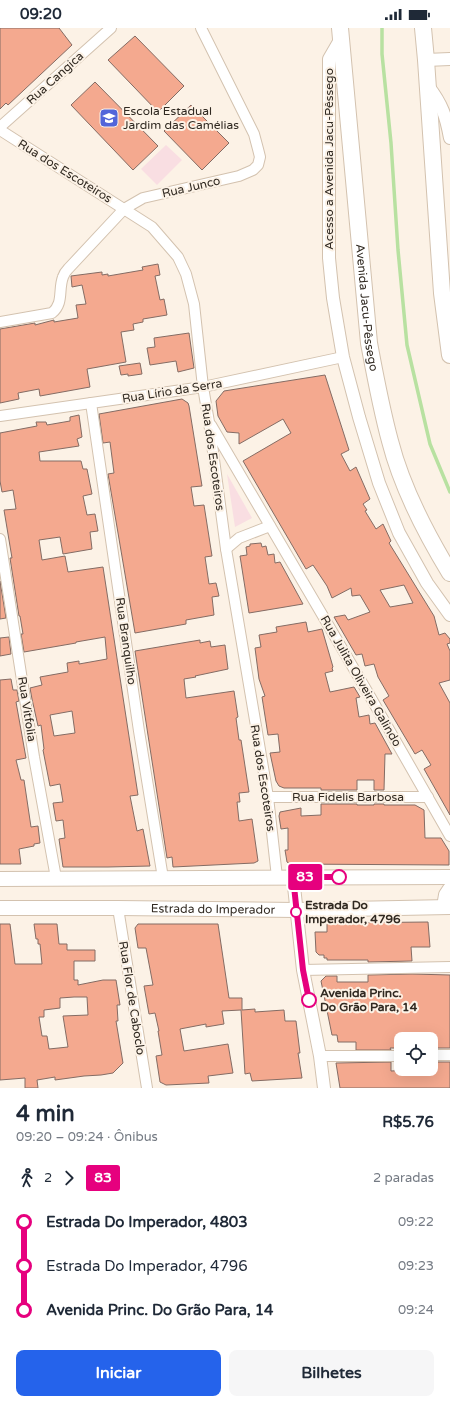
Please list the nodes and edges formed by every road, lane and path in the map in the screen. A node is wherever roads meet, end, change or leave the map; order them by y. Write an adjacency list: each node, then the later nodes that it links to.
1 (111, 28): 8 (street, Rua Cangica)
2 (201, 28): 10 (street, Rua Junco)
3 (423, 28): 6 (highway)
4 (340, 34): 13 (street, Acesso a Avenida Jacu-Pêssego); 21 (highway, Avenida Jacu-Pêssego)
5 (450, 59): 6 (street)
6 (426, 60): 7 (highway)
7 (428, 86): 9 (street); 12 (highway)
8 (0, 129): 10 (street, Rua dos Escoteiros)
9 (450, 138)
10 (124, 209): 11 (street, Rua Junco); 14 (street, Rua dos Escoteiros)
11 (0, 322)
12 (450, 355)
13 (343, 357): 14 (street, Rua Lírio da Serra); 22 (street)
14 (203, 388): 15 (street, Rua Lírio da Serra); 17 (street, Rua dos Escoteiros)
15 (90, 403): 16 (street, Rua Lírio da Serra); 30 (street, Rua Branquilho)
16 (0, 416)
17 (209, 422): 18 (street, Rua Julita Oliveira Galindo); 20 (street, Rua dos Escoteiros)
18 (270, 526): 20 (street); 24 (street, Rua Julita Oliveira Galindo)
19 (0, 539): 29 (street, Rua Vitfolia)
20 (226, 549): 23 (street, Rua dos Escoteiros)
21 (450, 573)
22 (450, 615)
23 (268, 796): 24 (street, Rua Fidelis Barbosa); 26 (street, Rua dos Escoteiros)
24 (428, 796): 25 (street, Rua Julita Oliveira Galindo)
25 (450, 836)
26 (277, 877): 27 (main road); 30 (main road)
27 (293, 877): 28 (main road); 36 (street)
28 (450, 877)
29 (56, 878): 30 (main road); 31 (main road)
30 (163, 878)
31 (0, 879)
32 (450, 889): 33 (main road)
33 (447, 907): 36 (main road, Estrada do Imperador)
34 (0, 908): 35 (main road, Estrada do Imperador)
35 (118, 908): 36 (main road, Estrada do Imperador); 43 (street, Rua Flor de Caboclo)
36 (296, 910): 38 (street)
37 (450, 967): 38 (street)
38 (303, 970): 41 (street)
39 (438, 1055): 40 (street)
40 (450, 1055)
41 (320, 1056): 42 (street); 44 (street)
42 (394, 1056)
43 (147, 1088)
44 (324, 1088)

